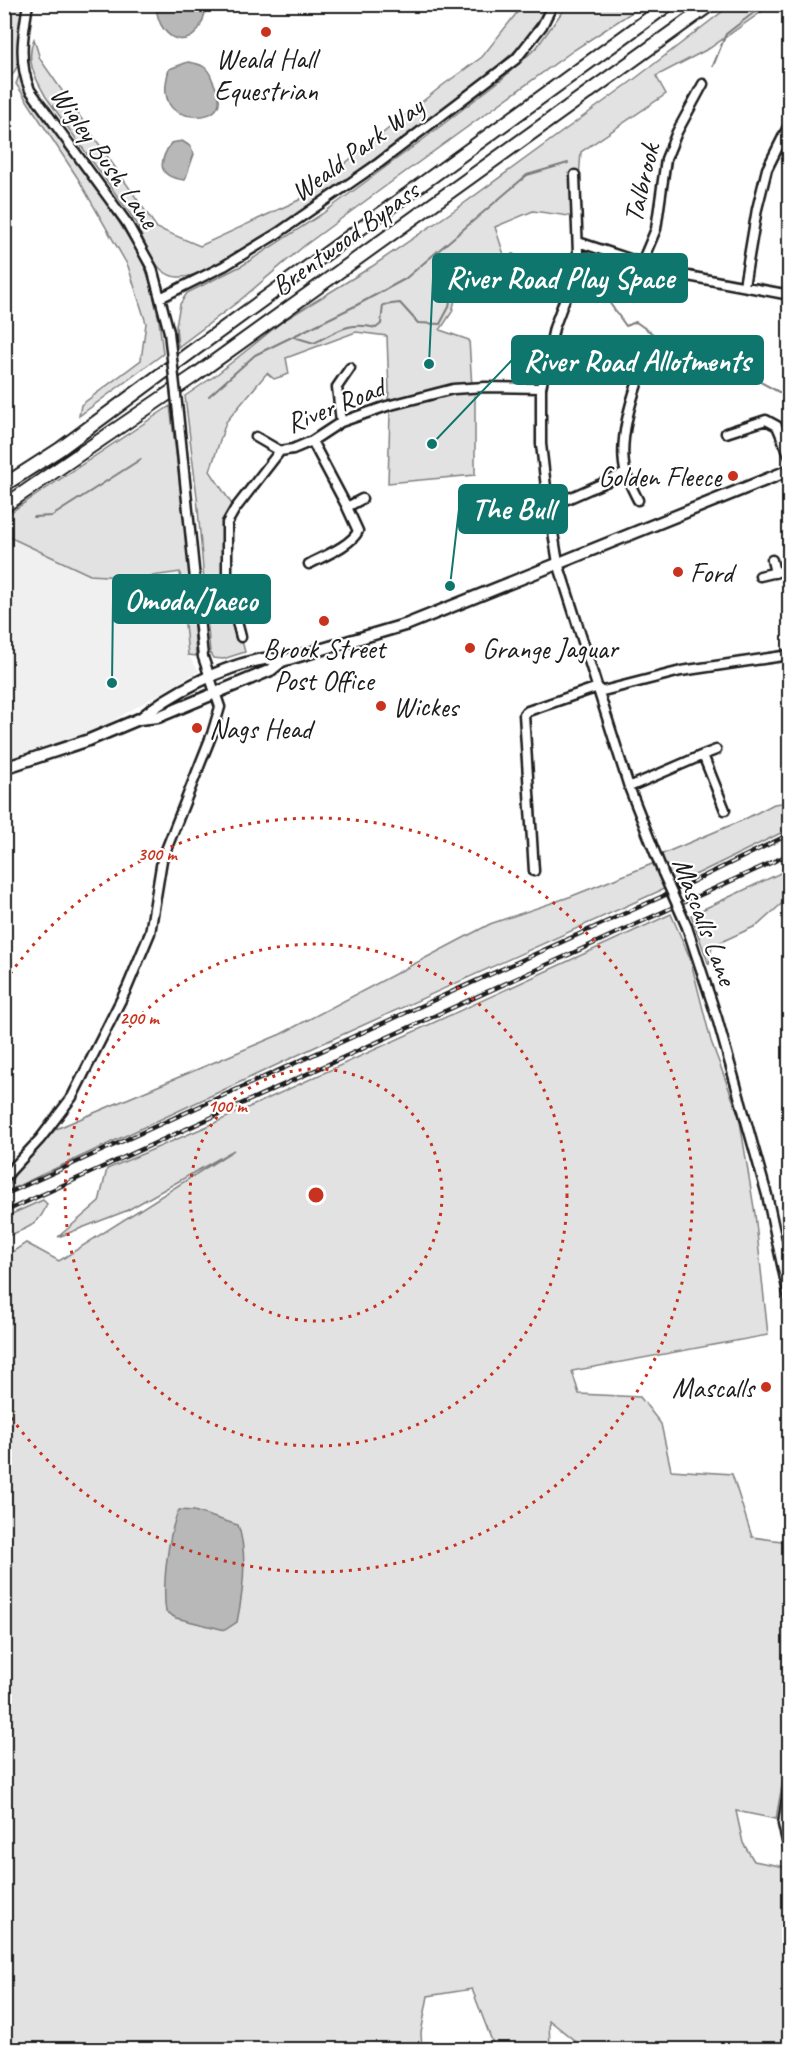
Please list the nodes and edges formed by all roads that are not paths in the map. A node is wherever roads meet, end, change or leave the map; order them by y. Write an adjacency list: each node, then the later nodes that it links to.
1 (28, 4): 12 (street, Wigley Bush Lane)
2 (553, 4): 12 (street, Weald Park Way)
3 (669, 4): 24 (highway, Brentwood Bypass)
4 (711, 4): 27 (highway, Brentwood Bypass)
5 (703, 84): 9 (street, Talbrook)
6 (789, 123): 10 (street)
7 (575, 175): 8 (street, Mascalls Lane)
8 (578, 243): 9 (street); 15 (street, Mascalls Lane)
9 (642, 262): 10 (street)
10 (744, 286): 11 (street)
11 (789, 295)
12 (160, 298): 39 (street, Wigley Bush Lane, bridge)
13 (350, 368): 16 (street)
14 (638, 381): 23 (street)
15 (541, 388): 16 (street, River Road); 29 (street, Mascalls Lane)
16 (341, 422): 19 (street, River Road)
17 (726, 434): 21 (street)
18 (256, 437): 20 (street, River Road)
19 (312, 441): 20 (street, River Road); 28 (street)
20 (280, 452): 36 (street)
21 (789, 457)
22 (789, 470): 31 (main road)
23 (626, 473): 26 (street); 29 (street)
24 (4, 485)
25 (362, 499): 28 (street)
26 (638, 500)
27 (4, 506)
28 (347, 507): 32 (street)
29 (549, 507): 31 (street, Mascalls Lane)
30 (772, 560): 34 (street)
31 (558, 562): 38 (main road); 40 (street, Mascalls Lane)
32 (309, 564)
33 (789, 569): 34 (street)
34 (776, 573): 35 (street)
35 (760, 576)
36 (241, 637)
37 (789, 656): 40 (street)
38 (282, 661): 39 (main road); 41 (main road)
39 (209, 677): 41 (street); 42 (main road)
40 (598, 690): 46 (street, Mascalls Lane); 48 (street)
41 (215, 693): 42 (main road); 49 (street)
42 (139, 719): 45 (main road)
43 (716, 750): 44 (street)
44 (703, 755): 46 (street); 47 (street)
45 (4, 768)
46 (628, 787): 50 (street, Mascalls Lane, bridge)
47 (725, 810)
48 (534, 871)
49 (4, 1178)
50 (789, 1302)
51 (789, 1779): 52 (street)
52 (789, 1854)

